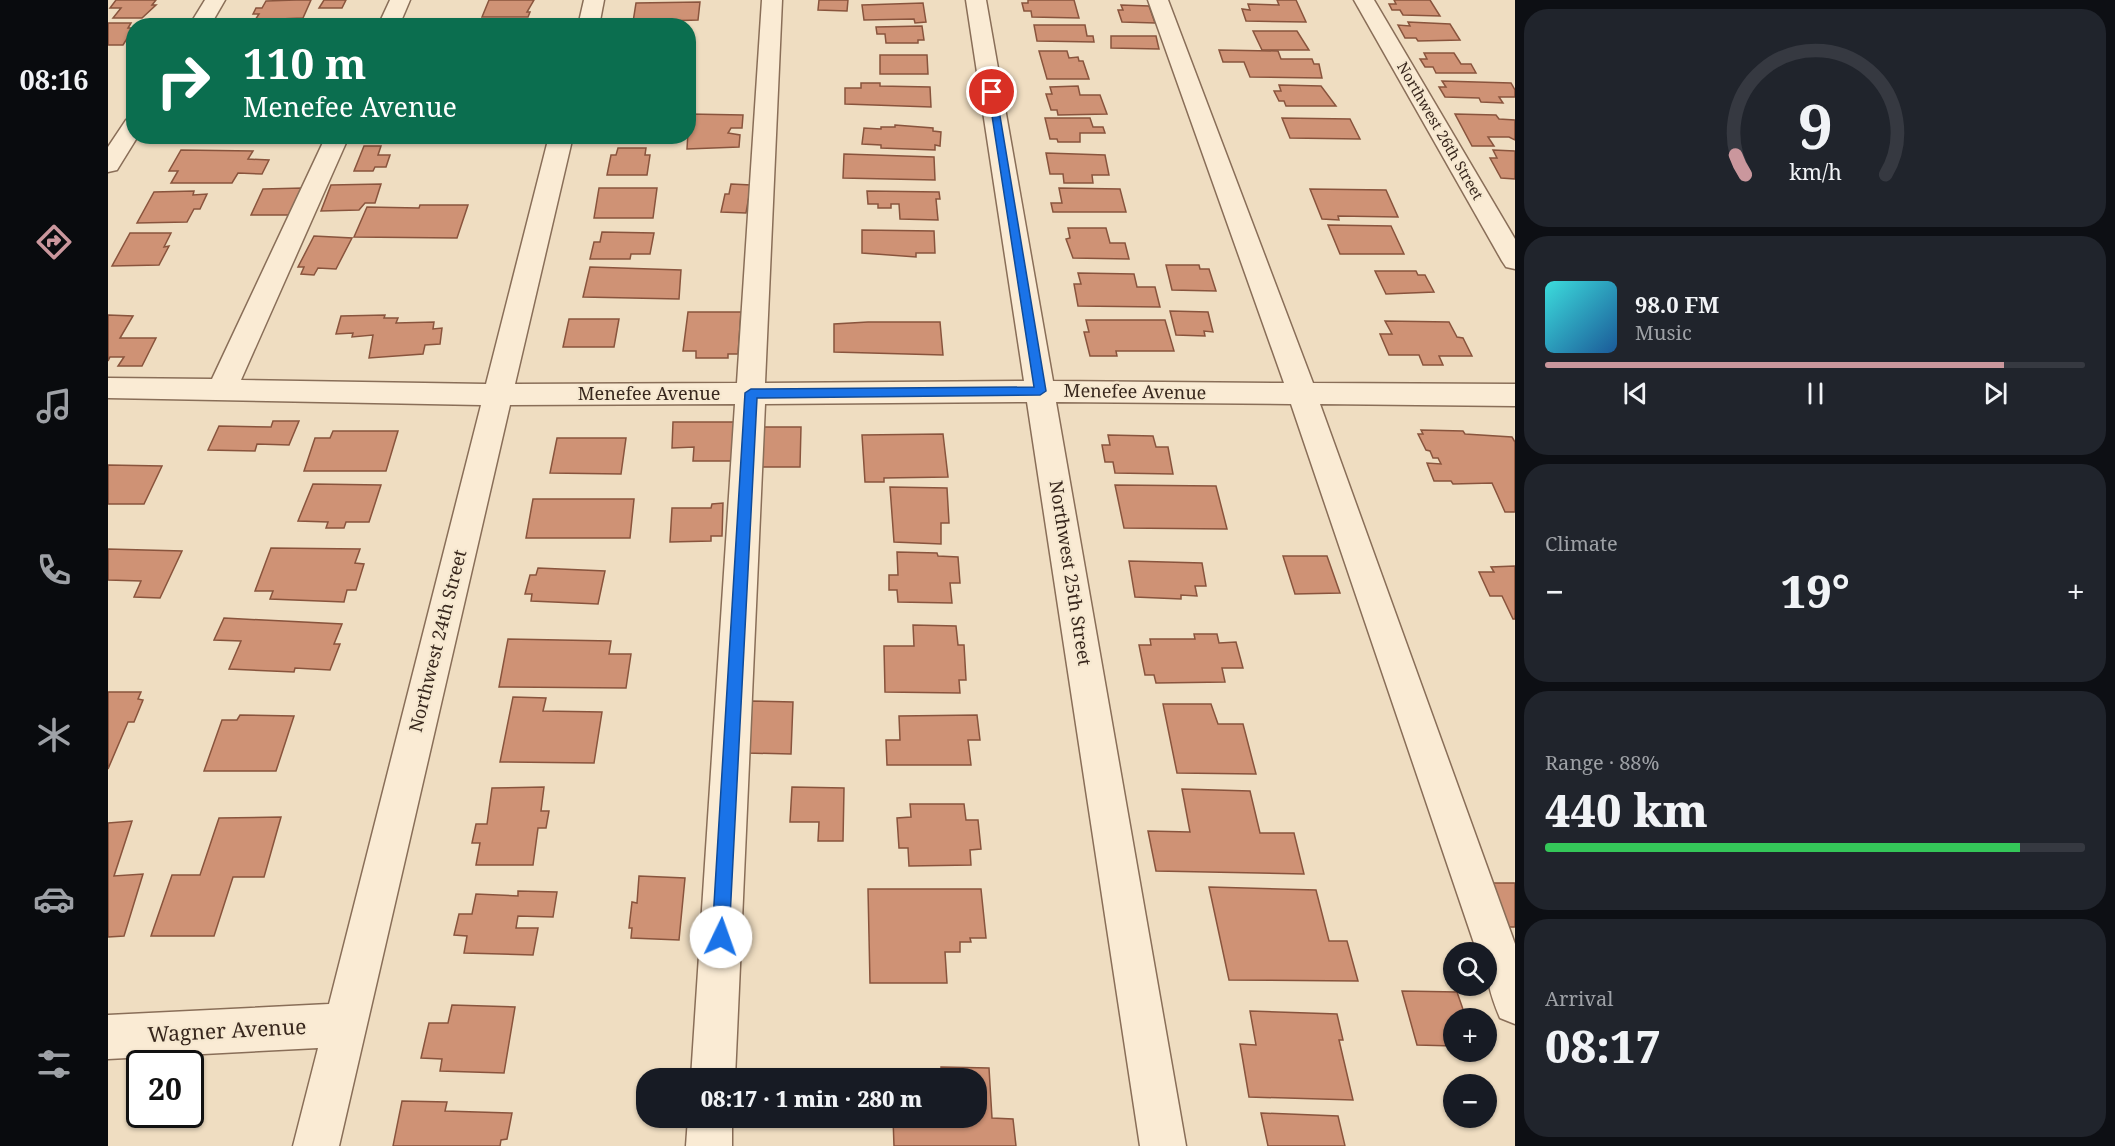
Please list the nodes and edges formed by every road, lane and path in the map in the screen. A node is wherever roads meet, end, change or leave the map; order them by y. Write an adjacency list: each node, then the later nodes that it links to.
1 (215, 0): 8 (street)
2 (400, 0): 9 (street)
3 (594, 0): 10 (street)
4 (772, 0): 19 (street)
5 (976, 0): 18 (street, Northwest 25th Street)
6 (1158, 0): 20 (street)
7 (1364, 0): 15 (street, Northwest 26th Street)
8 (204, 18)
9 (392, 18)
10 (590, 18)
11 (126, 138): 14 (street)
12 (334, 144): 17 (street)
13 (559, 144): 21 (street, Northwest 24th Street)
14 (108, 165)
15 (1515, 261)
16 (108, 388): 17 (street, Menefee Avenue)
17 (222, 390): 21 (street, Menefee Avenue)
18 (1040, 391): 19 (street, Menefee Avenue); 20 (street, Menefee Avenue); 30 (street, Northwest 25th Street)
19 (751, 393): 21 (street, Menefee Avenue); 26 (street)
20 (1302, 393): 22 (street, Menefee Avenue); 23 (street)
21 (498, 395): 24 (street, Northwest 24th Street)
22 (1515, 395)
23 (1515, 1003)
24 (345, 1024): 25 (street, Wagner Avenue); 28 (street, Northwest 24th Street)
25 (108, 1037)
26 (713, 1068)
27 (710, 1128): 29 (street)
28 (315, 1146)
29 (709, 1146)
30 (1163, 1146)

